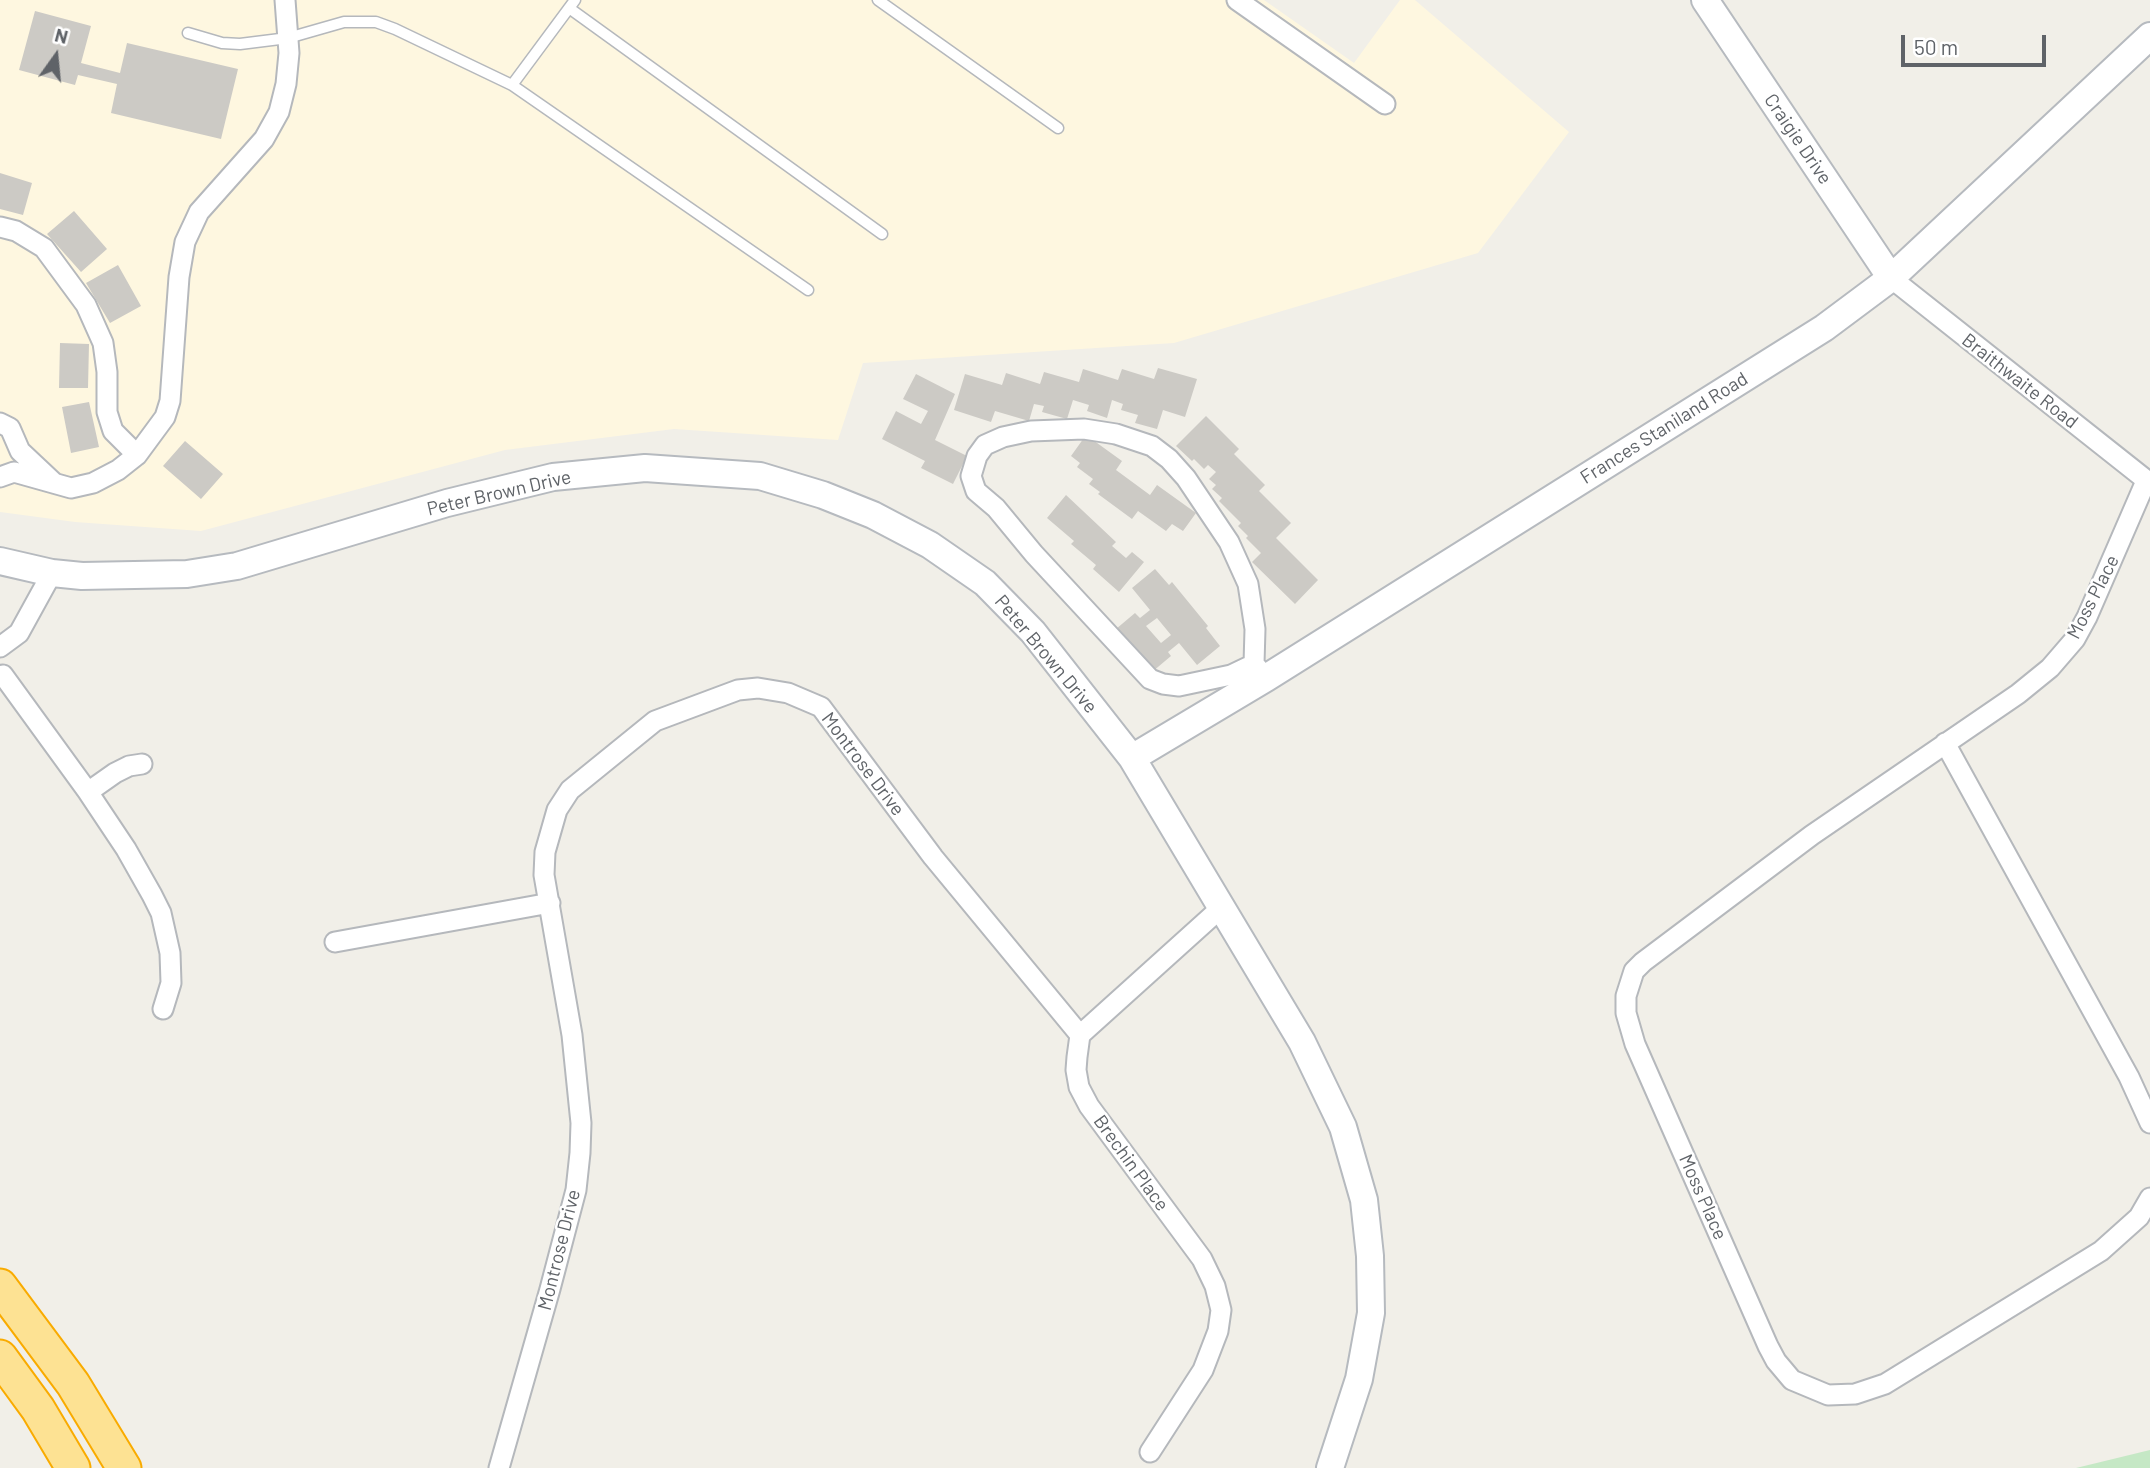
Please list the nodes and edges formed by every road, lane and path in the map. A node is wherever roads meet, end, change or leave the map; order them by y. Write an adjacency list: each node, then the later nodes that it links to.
1 (285, 0): 8 (street)
2 (878, 0): 11 (lane)
3 (1237, 0): 10 (street)
4 (1705, 0): 14 (street, Craigie Drive)
5 (572, 4): 9 (lane); 13 (lane)
6 (188, 33): 8 (lane)
7 (2150, 36): 14 (street, Frances Staniland Road)
8 (288, 38): 9 (lane); 17 (street)
9 (512, 86): 15 (lane)
10 (1385, 104)
11 (1058, 128)
12 (0, 227): 17 (street)
13 (882, 234)
14 (1891, 278): 19 (street, Braithwaite Road); 24 (street, Frances Staniland Road)
15 (808, 290)
16 (0, 423): 20 (street)
17 (137, 455): 20 (street)
18 (0, 477): 20 (street)
19 (2148, 482): 26 (street, Moss Place)
20 (56, 485)
21 (0, 561): 22 (street, Peter Brown Drive)
22 (52, 573): 23 (street); 27 (street, Peter Brown Drive)
23 (0, 647): 25 (street)
24 (1260, 671): 24 (street); 27 (street, Frances Staniland Road)
25 (2, 679): 29 (street)
26 (1944, 743): 35 (street); 36 (street, Moss Place)
27 (1132, 758): 31 (street, Peter Brown Drive)
28 (142, 764): 29 (street)
29 (88, 792): 33 (street)
30 (550, 903): 32 (street); 34 (street, Montrose Drive); 42 (street, Montrose Drive)
31 (1222, 907): 34 (street); 43 (street, Peter Brown Drive)
32 (335, 942)
33 (163, 1009)
34 (1080, 1035): 39 (street, Brechin Place)
35 (2150, 1123)
36 (2150, 1198)
37 (0, 1286): 41 (highway)
38 (0, 1357): 40 (highway)
39 (1150, 1452)
40 (74, 1468)
41 (124, 1468)
42 (499, 1468)
43 (1330, 1468)

